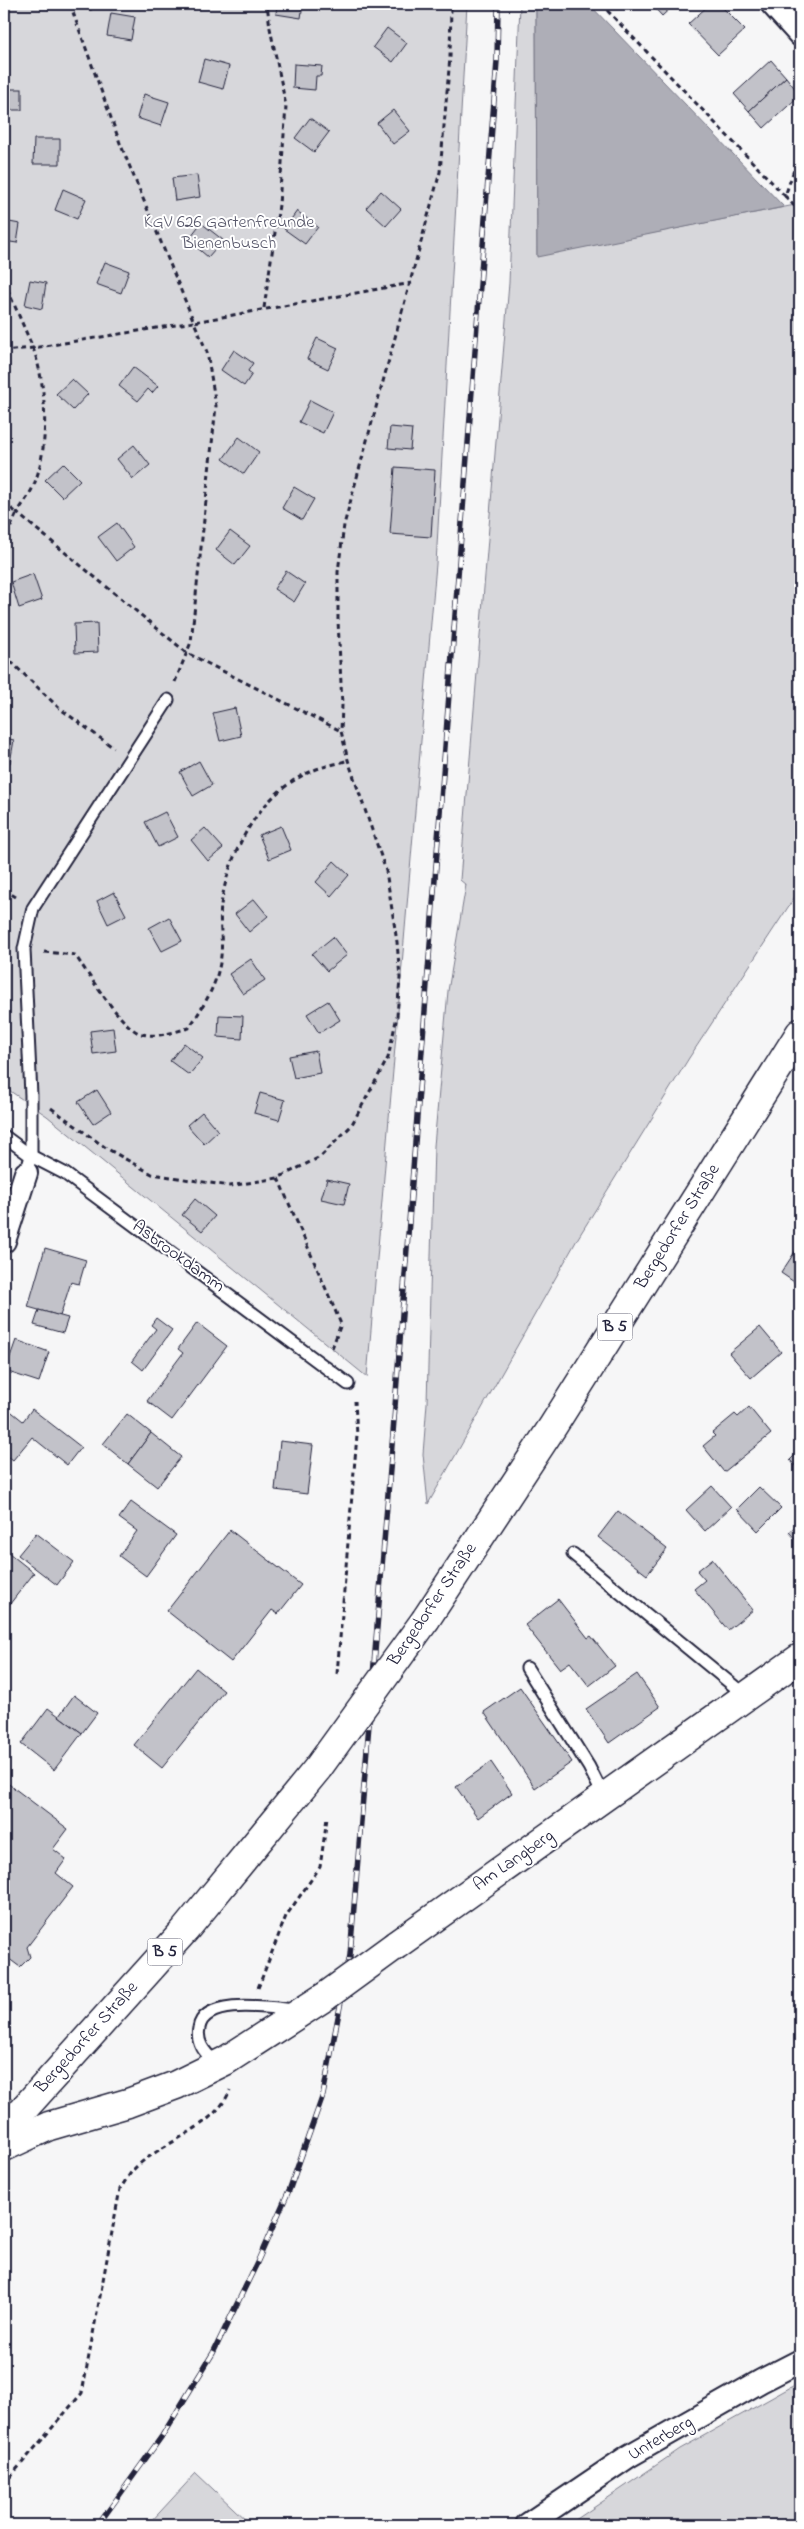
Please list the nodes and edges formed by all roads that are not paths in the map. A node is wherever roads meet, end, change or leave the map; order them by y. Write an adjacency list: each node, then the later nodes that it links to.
1 (772, 4): 2 (street)
2 (800, 35)
3 (168, 700): 6 (lane)
4 (800, 1033): 16 (main road, Bergedorfer Straße / B 5, bridge)
5 (4, 1136): 6 (lane, Asbrookdamm)
6 (28, 1165): 7 (street); 8 (lane, Asbrookdamm)
7 (4, 1241)
8 (348, 1384)
9 (573, 1554): 12 (lane)
10 (800, 1658): 12 (main road, Am Langberg)
11 (527, 1668): 13 (lane)
12 (746, 1696): 13 (main road, Am Langberg)
13 (604, 1797): 14 (main road, Am Langberg, bridge)
14 (303, 2010): 15 (main road, Am Langberg); 15 (lane)
15 (233, 2056): 17 (main road, Am Langberg)
16 (4, 2131)
17 (4, 2147)
18 (800, 2361): 19 (street, Unterberg)
19 (527, 2525)

